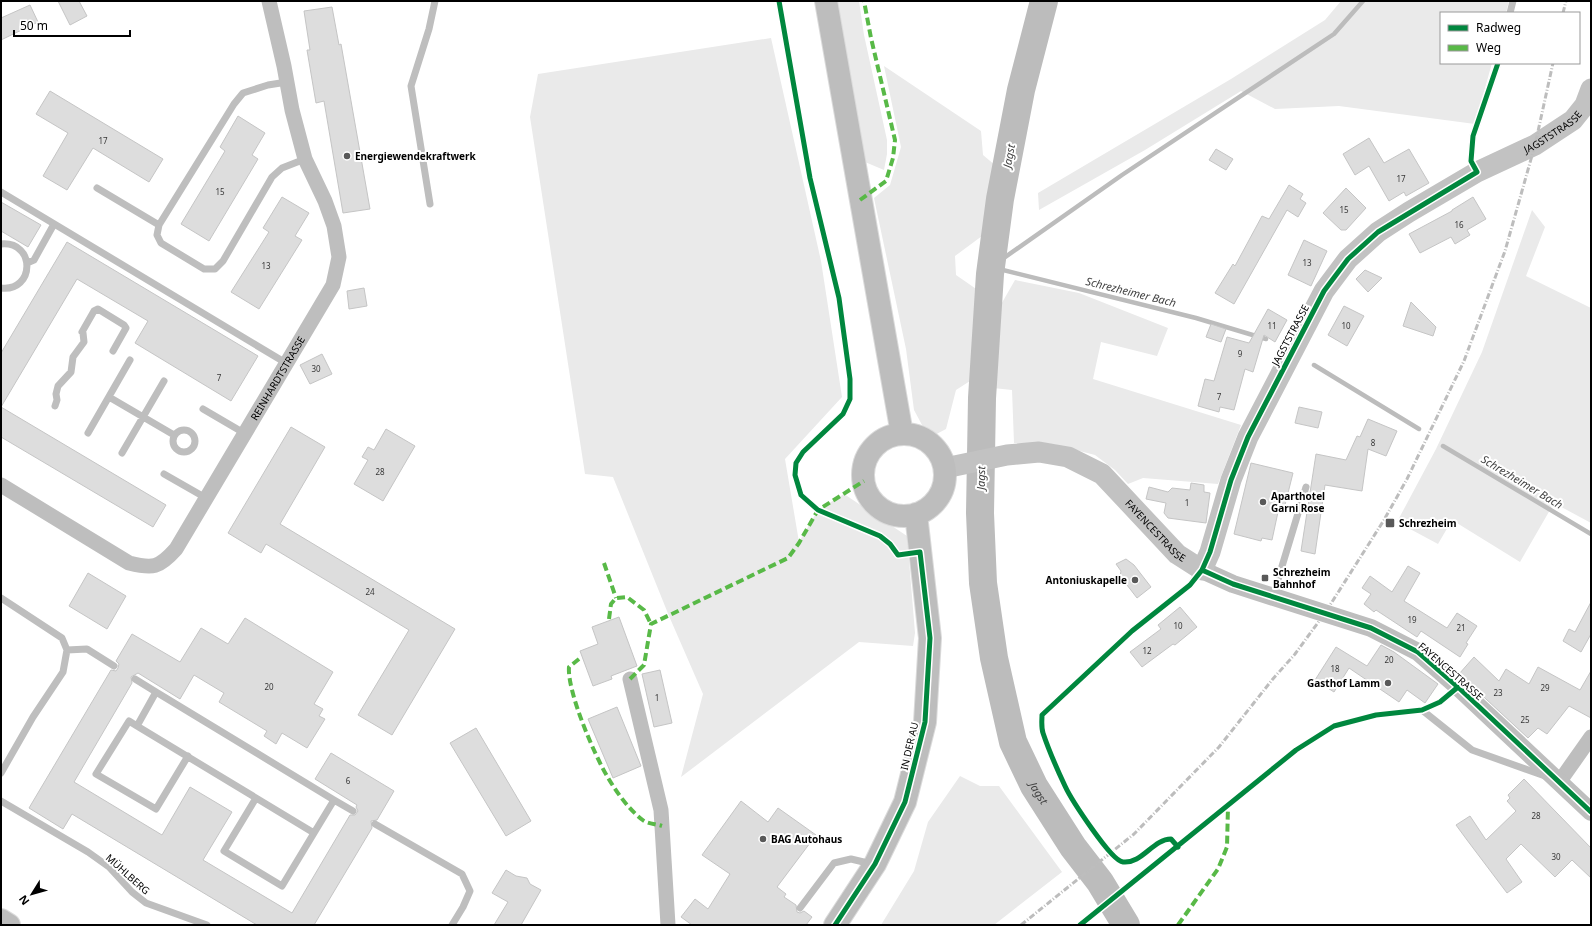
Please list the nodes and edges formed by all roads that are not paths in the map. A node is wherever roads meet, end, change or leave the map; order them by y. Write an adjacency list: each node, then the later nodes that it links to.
1 (269, 1): 7 (street, REINHARDTSTRASSE)
2 (435, 1): 13 (lane)
3 (826, 1): 29 (main road)
4 (1513, 1): 5 (lane)
5 (1510, 12)
6 (1498, 64): 10 (lane)
7 (287, 82): 9 (street, REINHARDTSTRASSE); 15 (lane)
8 (1591, 89): 10 (main road, JAGSTSTRASSE)
9 (305, 159): 15 (lane); 21 (street, REINHARDTSTRASSE)
10 (1477, 172): 38 (main road, JAGSTSTRASSE)
11 (97, 188): 15 (lane)
12 (1, 192): 14 (lane)
13 (430, 204)
14 (54, 224): 17 (lane); 21 (lane)
15 (159, 225)
16 (1, 244): 17 (lane)
17 (27, 263): 18 (lane)
18 (1, 288)
19 (114, 350): 24 (lane)
20 (130, 360): 23 (lane)
21 (286, 363): 27 (street, REINHARDTSTRASSE)
22 (164, 381): 26 (lane)
23 (109, 397): 26 (lane); 28 (lane)
24 (55, 406)
25 (203, 409): 27 (lane)
26 (143, 417): 30 (lane); 31 (lane)
27 (244, 432): 36 (street, REINHARDTSTRASSE)
28 (88, 433)
29 (902, 434): 32 (main road); 37 (main road)
30 (174, 435)
31 (122, 453)
32 (955, 466): 37 (main road); 38 (main road, FAYENCESTRASSE)
33 (164, 474): 36 (lane)
34 (1, 485): 36 (street, REINHARDTSTRASSE)
35 (1306, 487): 39 (lane)
36 (206, 498)
37 (916, 514): 60 (main road, IN DER AU)
38 (1202, 570): 39 (street, FAYENCESTRASSE); 47 (lane)
39 (1273, 596): 52 (street, FAYENCESTRASSE)
40 (1, 598): 41 (lane)
41 (67, 650): 42 (lane); 51 (lane)
42 (114, 666)
43 (135, 679): 45 (lane)
44 (630, 680): 66 (street)
45 (156, 692): 48 (lane); 54 (lane)
46 (1422, 710): 52 (lane)
47 (1042, 715)
48 (137, 726): 50 (lane); 50 (lane)
49 (1591, 737): 52 (street)
50 (188, 756): 53 (lane)
51 (1, 773)
52 (1560, 781): 57 (street, FAYENCESTRASSE)
53 (256, 798): 59 (lane); 59 (lane)
54 (334, 800): 56 (lane); 59 (lane)
55 (1, 801): 64 (lane, MÜHLBERG)
56 (353, 811)
57 (1591, 812)
58 (375, 824): 65 (lane)
59 (314, 834)
60 (875, 864): 61 (lane); 67 (main road, IN DER AU)
61 (800, 908)
62 (1, 920): 63 (main road)
63 (9, 925)
64 (206, 925)
65 (452, 925)
66 (668, 925)
67 (835, 925)

